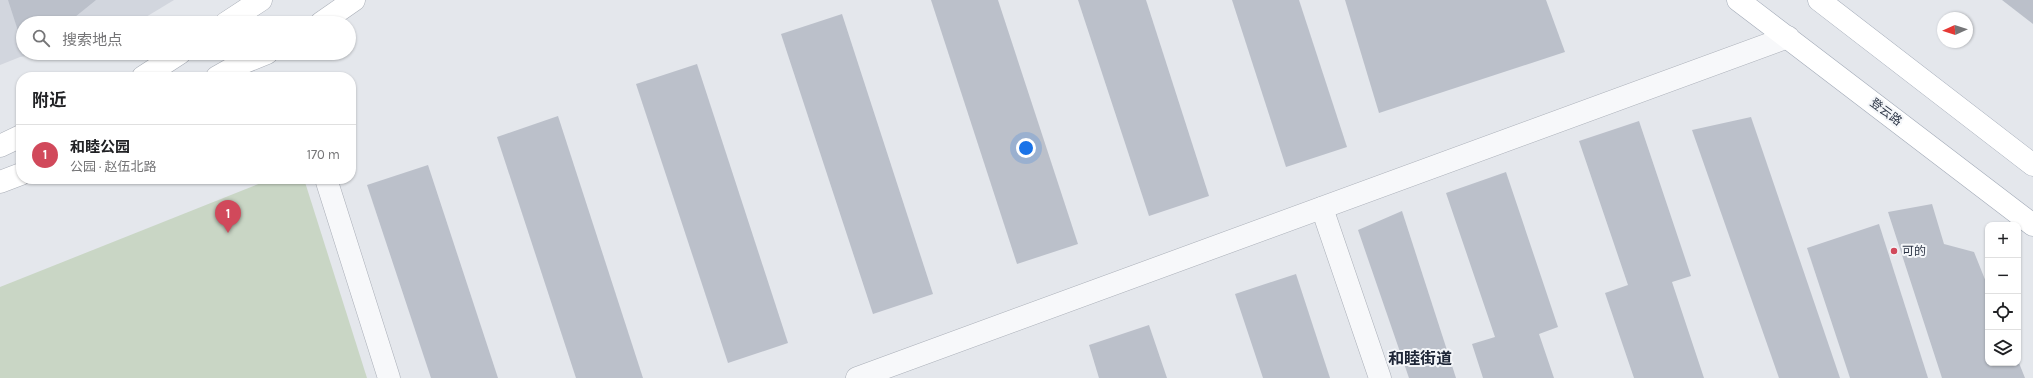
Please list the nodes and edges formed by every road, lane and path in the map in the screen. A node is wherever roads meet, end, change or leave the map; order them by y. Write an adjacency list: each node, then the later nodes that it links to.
1 (261, 0): 5 (main road)
2 (354, 0): 6 (main road)
3 (1738, 0): 7 (main road, 登云路)
4 (1819, 0): 14 (main road)
5 (237, 16)
6 (331, 16)
7 (1788, 38): 18 (street); 19 (main road, 登云路)
8 (169, 60): 10 (main road)
9 (250, 60): 11 (main road)
10 (151, 72)
11 (226, 72)
12 (16, 138): 13 (main road)
13 (0, 146)
14 (2033, 165)
15 (16, 176): 16 (main road)
16 (0, 182)
17 (328, 184): 20 (street)
18 (1322, 208): 21 (street); 22 (street)
19 (2033, 225)
20 (389, 378)
21 (857, 378)
22 (1380, 378)

